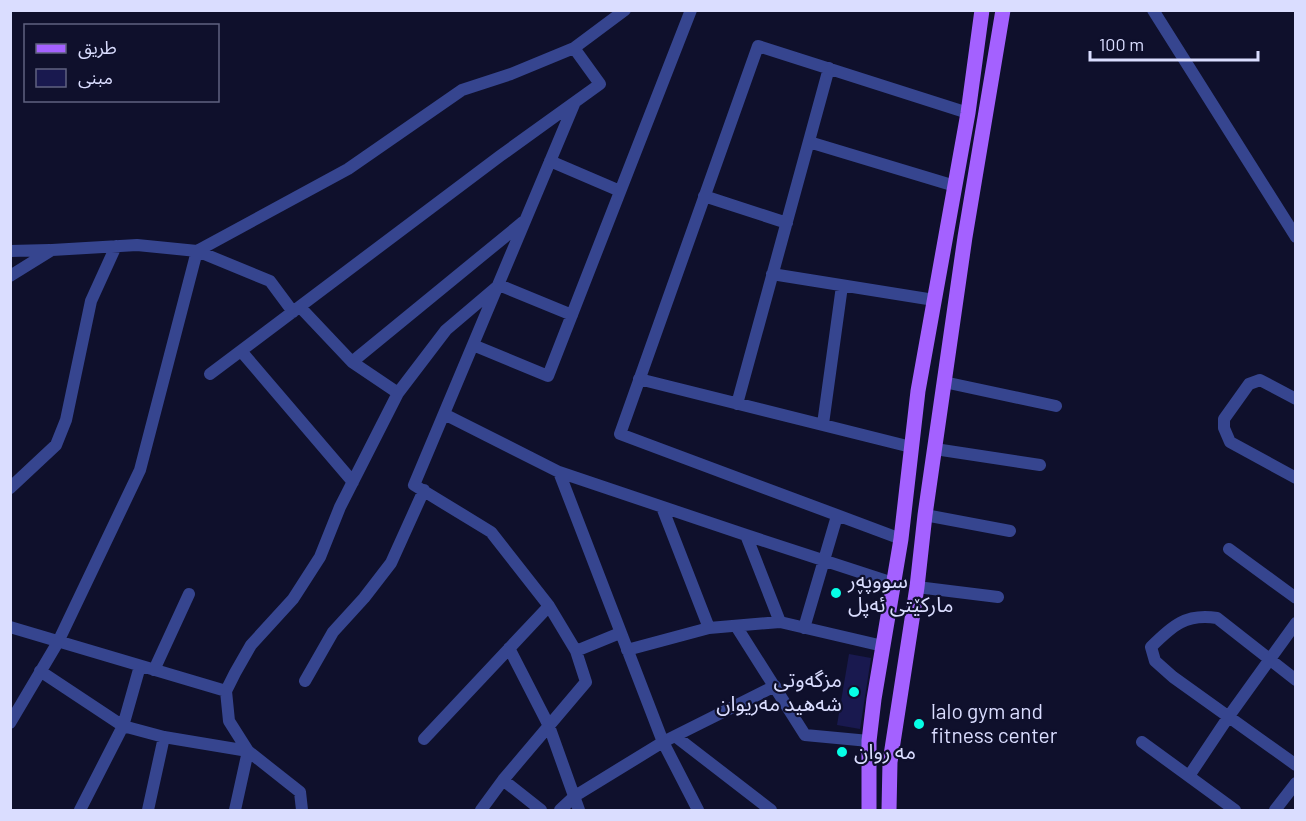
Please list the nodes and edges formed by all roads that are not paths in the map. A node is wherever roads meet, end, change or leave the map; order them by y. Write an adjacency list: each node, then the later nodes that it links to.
1 (625, 10): 6 (street)
2 (691, 10): 13 (street)
3 (982, 10): 9 (main road)
4 (1003, 10): 18 (main road)
5 (1153, 10): 19 (street)
6 (574, 48): 8 (street); 23 (street)
7 (829, 68): 9 (street); 10 (street); 14 (street)
8 (575, 102): 11 (street); 29 (street)
9 (968, 113): 12 (main road)
10 (809, 142): 12 (street); 16 (street)
11 (550, 161): 13 (street); 15 (street)
12 (955, 186): 17 (main road)
13 (620, 191): 30 (street)
14 (704, 196): 16 (street); 35 (street)
15 (526, 219): 26 (street); 33 (street)
16 (787, 223): 24 (street)
17 (946, 234): 18 (main road); 28 (main road)
18 (965, 237): 36 (main road)
19 (1296, 237)
20 (116, 246): 21 (street); 23 (street); 50 (street)
21 (52, 250): 22 (street); 25 (street)
22 (10, 251)
23 (197, 251): 29 (street); 73 (street)
24 (772, 274): 27 (street); 39 (street)
25 (10, 276)
26 (499, 285): 30 (street); 31 (street); 37 (street)
27 (842, 286): 28 (street); 42 (street)
28 (934, 300): 43 (main road)
29 (296, 310): 32 (street); 33 (street)
30 (572, 315): 31 (street)
31 (473, 345): 41 (street)
32 (241, 351): 34 (street); 49 (street)
33 (352, 362): 37 (street)
34 (210, 374)
35 (639, 379): 39 (street); 54 (street)
36 (944, 382): 40 (street); 44 (main road)
37 (398, 393): 49 (street)
38 (1296, 399): 48 (street)
39 (737, 404): 42 (street)
40 (1056, 406)
41 (444, 414): 47 (street); 51 (street)
42 (823, 424): 43 (street)
43 (911, 447): 57 (main road)
44 (935, 449): 45 (street); 53 (main road)
45 (1040, 465)
46 (10, 470): 50 (street)
47 (559, 472): 52 (street); 72 (street)
48 (1296, 478)
49 (353, 482): 85 (street)
50 (15, 484)
51 (424, 490): 65 (street); 83 (street)
52 (662, 507): 56 (street); 70 (street)
53 (925, 515): 55 (street); 61 (main road)
54 (837, 516): 57 (street); 59 (street)
55 (1010, 531)
56 (746, 536): 59 (street); 66 (street)
57 (901, 539): 60 (main road)
58 (1229, 549): 64 (street)
59 (824, 560): 60 (street); 71 (street)
60 (893, 583): 74 (main road)
61 (916, 587): 63 (street); 113 (main road)
62 (189, 594): 80 (street)
63 (998, 597)
64 (1296, 598)
65 (549, 606): 75 (street); 77 (street)
66 (780, 622): 68 (street); 71 (street)
67 (1296, 623): 78 (street)
68 (736, 626): 70 (street); 84 (street)
69 (10, 627): 73 (street)
70 (709, 628): 76 (street)
71 (804, 628): 74 (street)
72 (620, 633): 76 (street); 77 (street)
73 (58, 642): 79 (street); 81 (street)
74 (883, 646): 93 (main road)
75 (509, 648): 89 (street); 92 (street)
76 (627, 650): 94 (street)
77 (576, 651): 89 (street)
78 (1269, 660): 82 (street); 86 (street); 86 (street)
79 (140, 666): 80 (street); 88 (street)
80 (154, 669): 85 (street)
81 (40, 671): 87 (street); 88 (street)
82 (1296, 680)
83 (305, 681)
84 (775, 686): 91 (street); 93 (street)
85 (226, 691): 96 (street)
86 (1229, 716): 97 (street); 98 (street)
87 (10, 723)
88 (123, 726): 90 (street); 102 (street)
89 (549, 726): 99 (street); 101 (street)
90 (164, 736): 96 (street); 103 (street)
91 (675, 736): 94 (street); 111 (street)
92 (424, 739)
93 (869, 741): 112 (main road)
94 (663, 742): 101 (street); 110 (street)
95 (1142, 742): 98 (street)
96 (248, 752): 104 (street); 105 (street)
97 (1296, 765)
98 (1189, 776): 114 (street)
99 (503, 780): 106 (street); 107 (street)
100 (1296, 783): 115 (street)
101 (575, 795): 108 (street); 109 (street)
102 (80, 810)
103 (148, 810)
104 (235, 810)
105 (303, 810)
106 (481, 810)
107 (541, 810)
108 (560, 810)
109 (579, 810)
110 (698, 810)
111 (771, 810)
112 (868, 810)
113 (890, 810)
114 (1235, 810)
115 (1275, 810)

